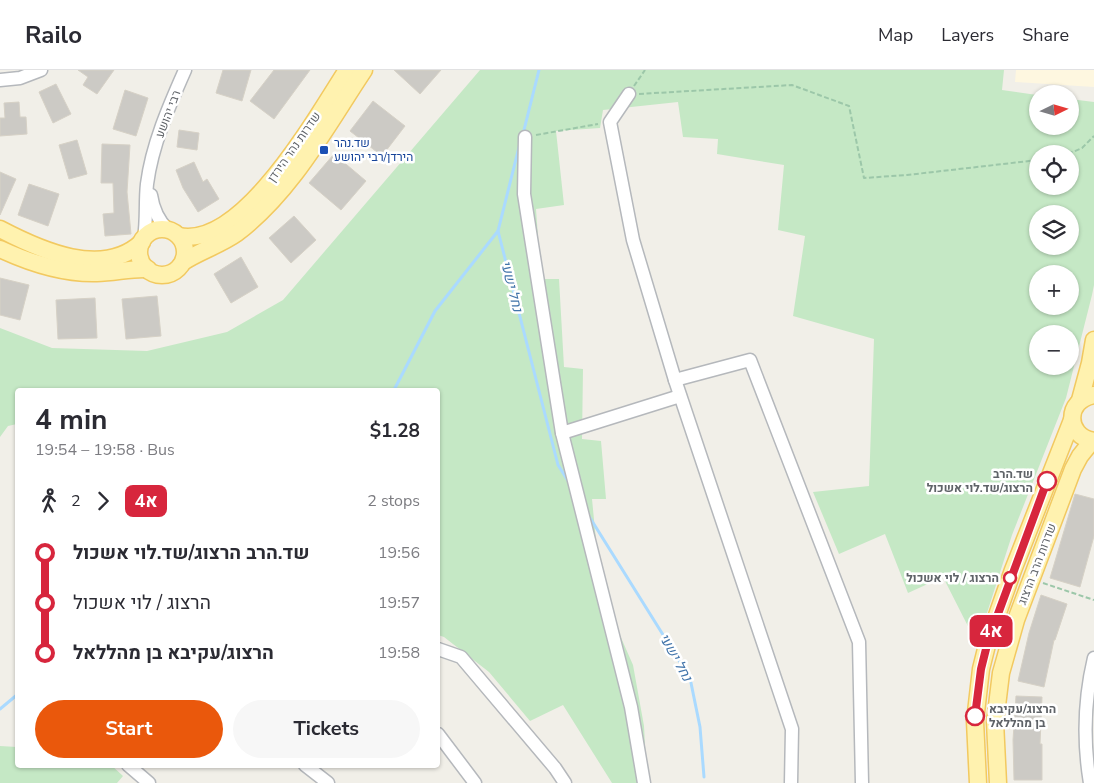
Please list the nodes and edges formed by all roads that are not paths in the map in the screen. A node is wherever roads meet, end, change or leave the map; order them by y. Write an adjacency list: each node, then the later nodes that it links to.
1 (41, 70): 5 (street)
2 (185, 70): 8 (street, רבי יהושע)
3 (347, 70): 10 (main road, שדרות נהר הירדן)
4 (364, 70): 13 (main road, שדרות נהר הירדן)
5 (0, 80)
6 (629, 94): 16 (street)
7 (525, 138): 20 (street)
8 (153, 158): 10 (street, רבי יהושע); 11 (street, רבי יהושע)
9 (0, 230): 11 (main road)
10 (174, 233): 11 (main road); 13 (main road)
11 (143, 240): 14 (main road)
12 (0, 249): 14 (main road)
13 (182, 262): 14 (main road)
14 (148, 269)
15 (1094, 340): 18 (main road)
16 (675, 380): 17 (street); 33 (street)
17 (680, 396): 20 (street); 32 (street)
18 (1087, 398): 19 (main road, שדרות הרב הרצוג)
19 (1072, 420): 21 (main road); 34 (main road, שדרות הרב הרצוג)
20 (562, 433): 31 (street)
21 (1093, 441): 35 (main road, שדרות הרב הרצוג)
22 (440, 650): 30 (street)
23 (1094, 658): 36 (street)
24 (440, 737): 29 (street)
25 (132, 768): 27 (street)
26 (309, 768): 28 (street)
27 (149, 783)
28 (328, 783)
29 (476, 783)
30 (565, 783)
31 (644, 783)
32 (791, 783)
33 (862, 783)
34 (978, 783)
35 (998, 783)
36 (1090, 783)

